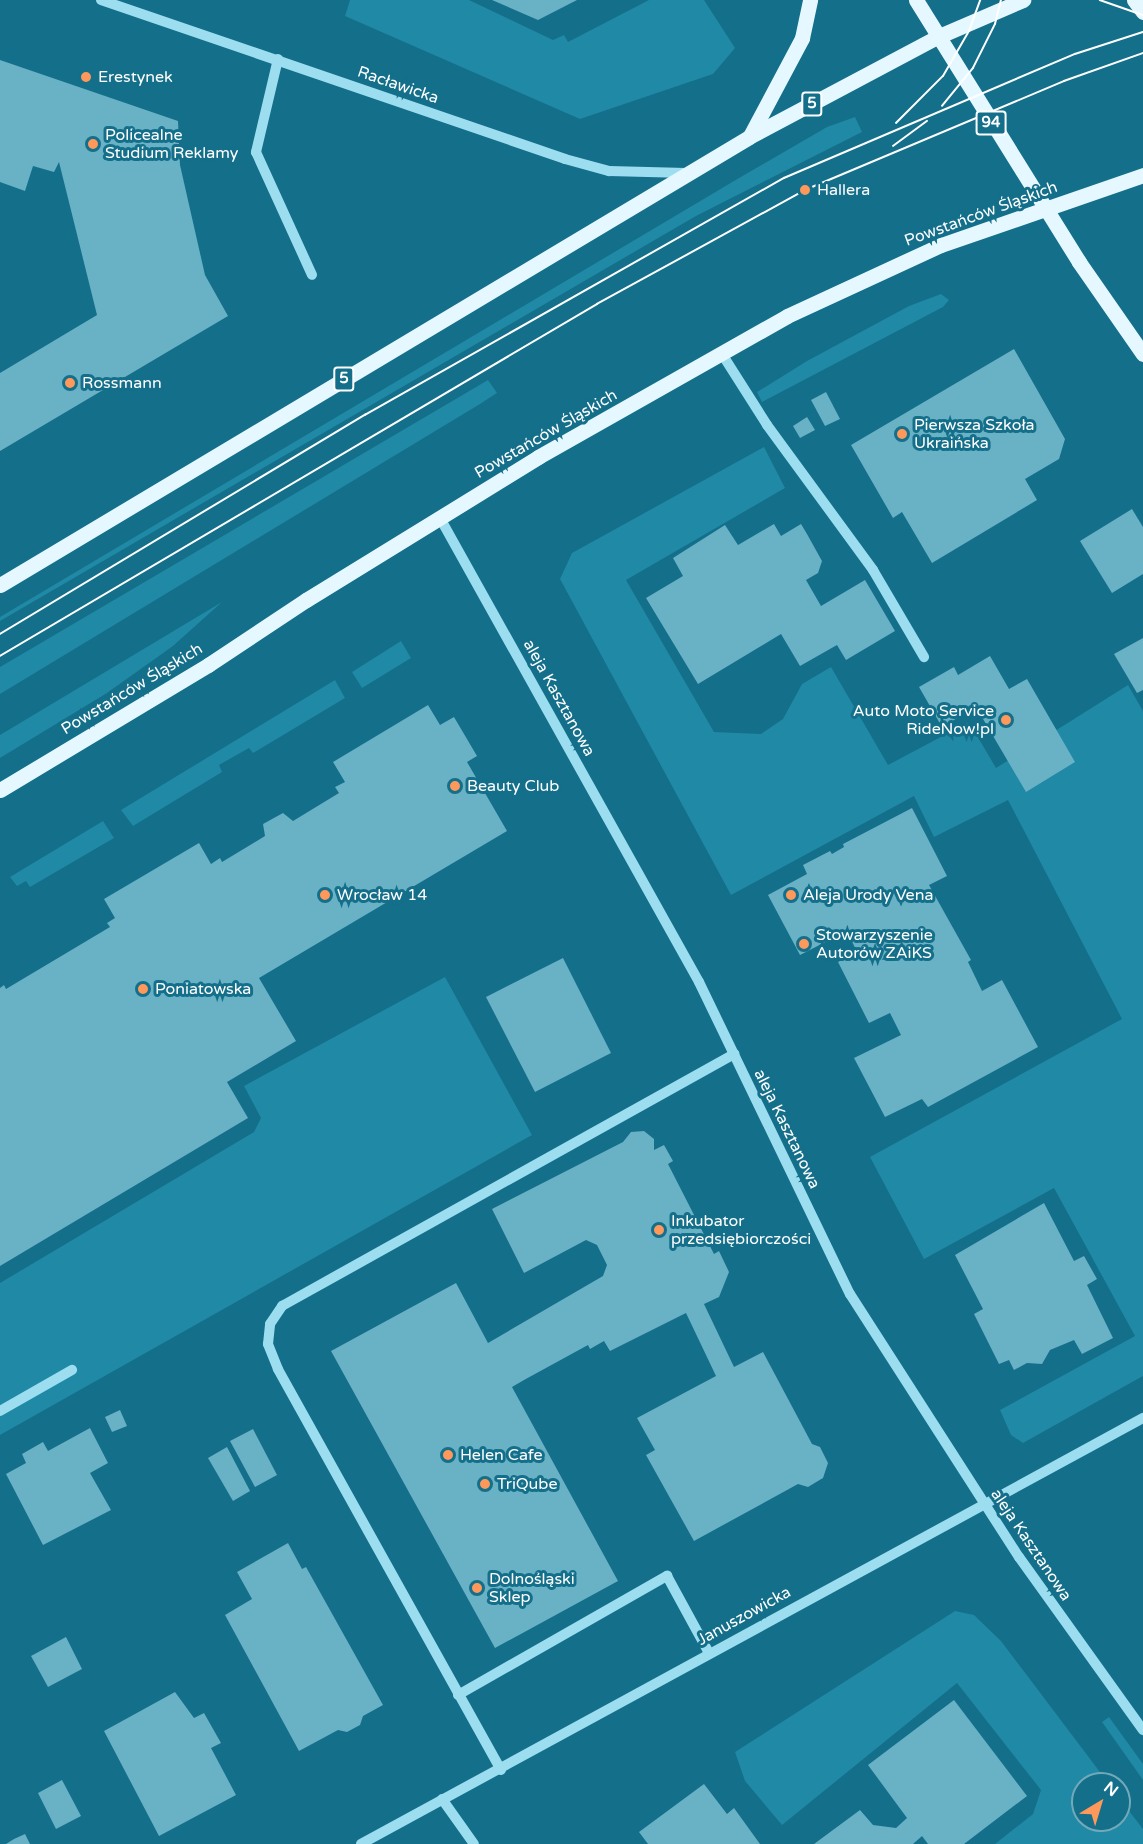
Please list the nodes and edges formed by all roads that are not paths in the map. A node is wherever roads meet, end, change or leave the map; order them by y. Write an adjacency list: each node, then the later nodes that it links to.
1 (101, 0): 8 (street, Racławicka)
2 (810, 0): 9 (main road)
3 (916, 0): 7 (main road)
4 (1023, 0): 7 (main road)
5 (1134, 0): 6 (main road)
6 (1143, 12)
7 (937, 38): 9 (main road, 5); 12 (main road, 94)
8 (278, 59): 10 (street, Racławicka); 13 (street)
9 (749, 137): 10 (main road, 5)
10 (689, 173): 17 (main road, 5)
11 (1143, 175): 12 (main road, Powstańców Śląskich)
12 (1046, 209): 14 (main road, Powstańców Śląskich); 15 (main road, 94)
13 (312, 275)
14 (722, 354): 16 (main road, Powstańców Śląskich); 18 (street)
15 (1143, 354)
16 (440, 518): 19 (main road, Powstańców Śląskich); 20 (street, aleja Kasztanowa)
17 (0, 585)
18 (924, 657)
19 (0, 790)
20 (734, 1054): 24 (street, aleja Kasztanowa); 26 (street)
21 (72, 1370): 22 (street)
22 (0, 1411)
23 (1143, 1418): 24 (street, Januszowicka)
24 (985, 1502): 25 (street, Januszowicka); 27 (street, aleja Kasztanowa)
25 (709, 1653): 26 (street); 28 (street, Januszowicka)
26 (458, 1695): 28 (street)
27 (1143, 1730)
28 (501, 1770): 29 (street, Januszowicka)
29 (442, 1799): 30 (street, Januszowicka); 31 (street)
30 (361, 1844)
31 (474, 1844)

